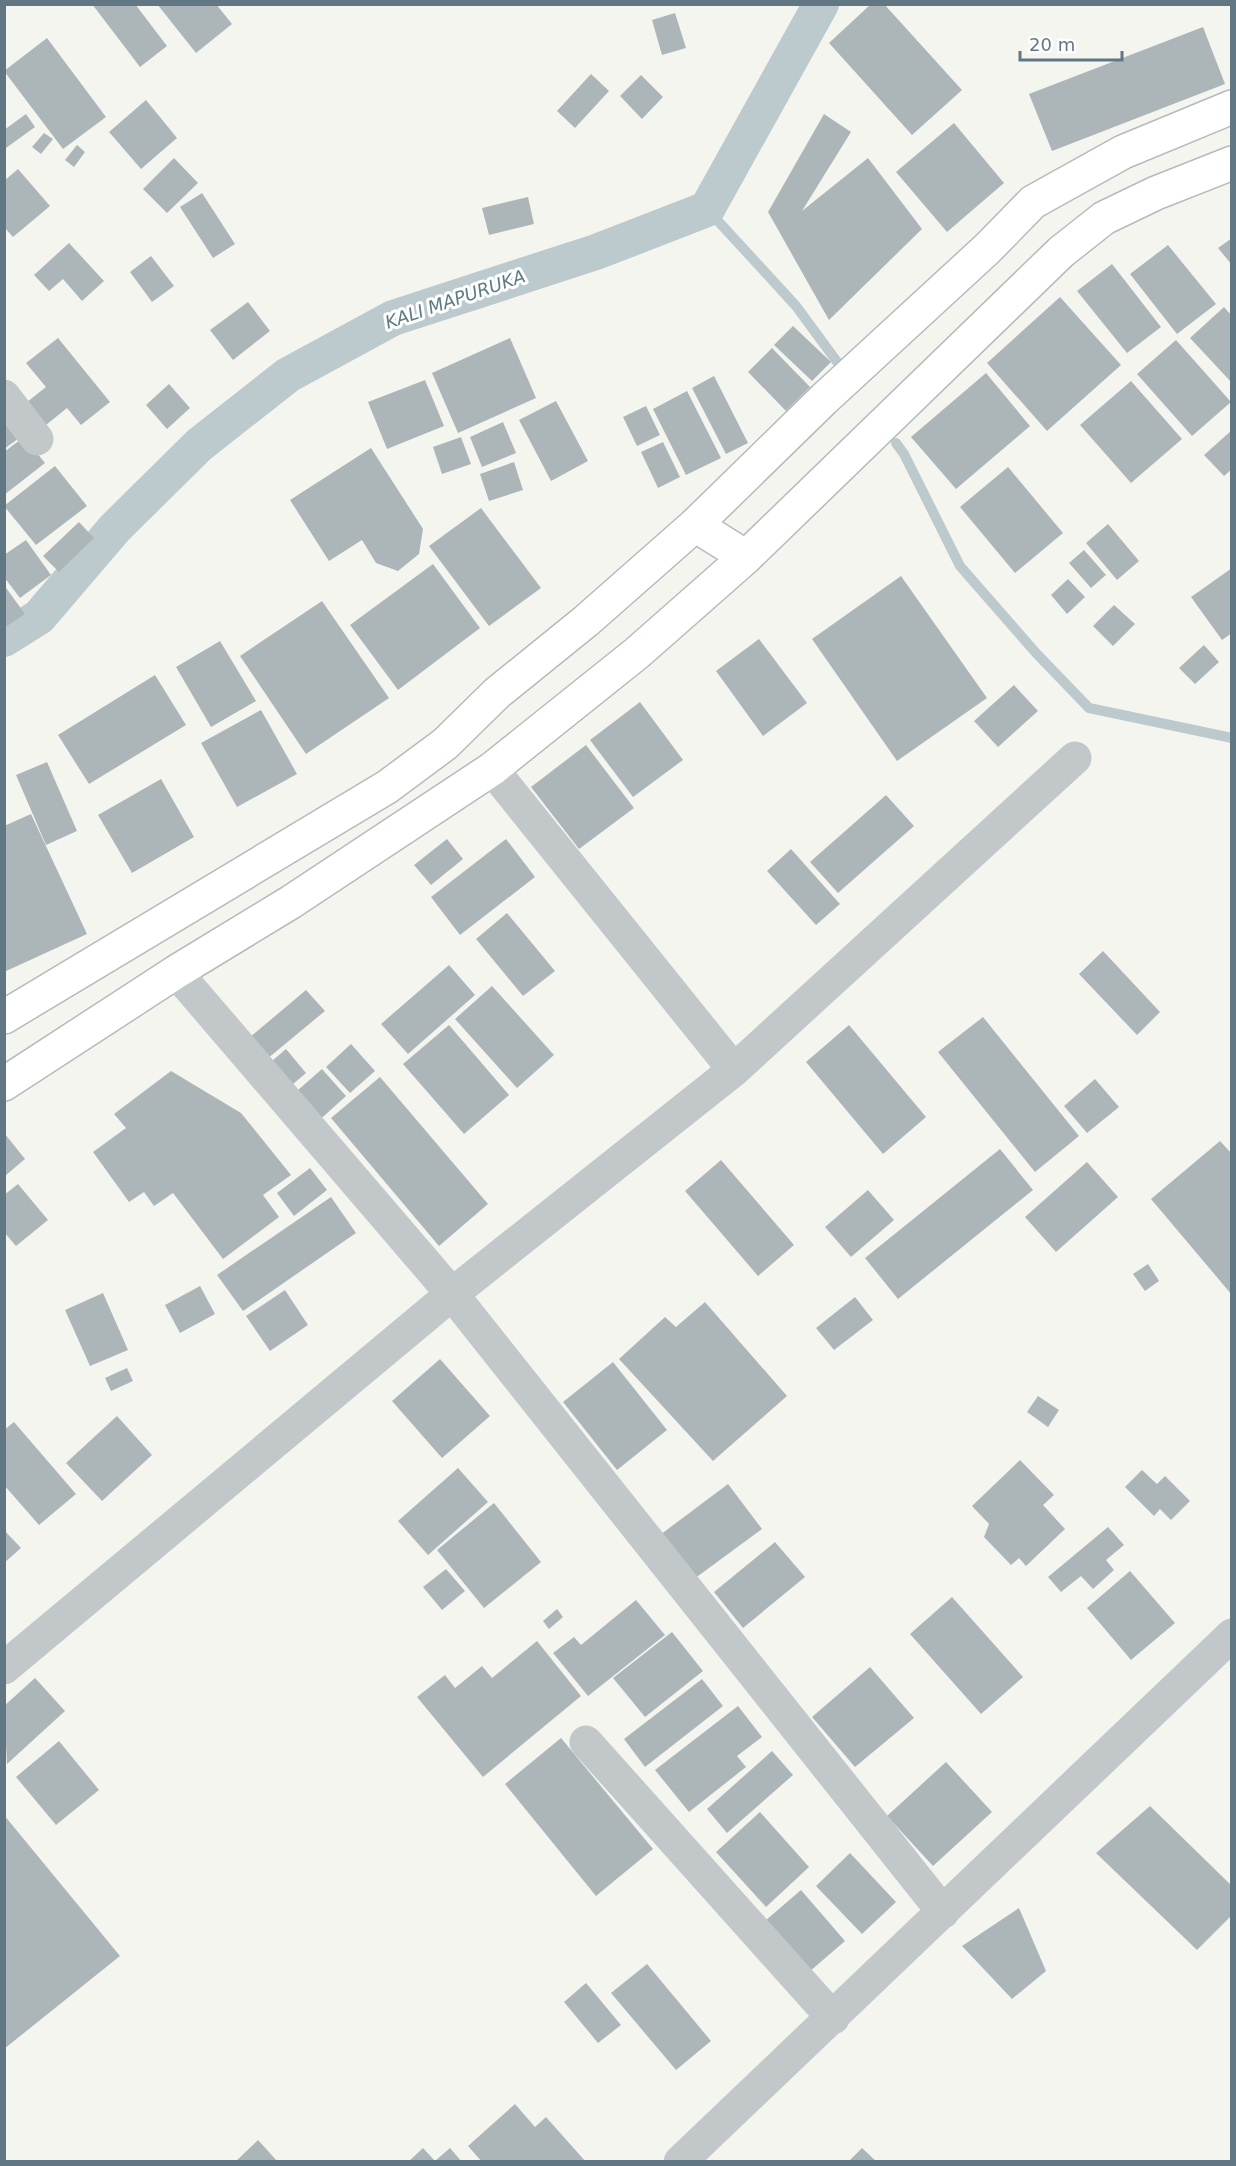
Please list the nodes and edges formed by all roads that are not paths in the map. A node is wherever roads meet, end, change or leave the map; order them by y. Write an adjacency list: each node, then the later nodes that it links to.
1 (1232, 107): 5 (highway)
2 (1232, 163): 6 (highway)
3 (4, 396): 4 (street)
4 (37, 439)
5 (696, 525): 6 (highway); 9 (highway)
6 (746, 557): 8 (highway)
7 (1075, 758): 13 (street)
8 (492, 769): 10 (highway); 13 (street)
9 (320, 829): 10 (highway); 12 (highway)
10 (357, 859): 11 (highway)
11 (176, 972): 14 (highway); 15 (street)
12 (4, 1017)
13 (734, 1070): 15 (street)
14 (4, 1084)
15 (452, 1294): 17 (street); 19 (street)
16 (1232, 1635): 19 (street)
17 (4, 1668)
18 (586, 1742): 20 (street)
19 (944, 1912): 20 (street)
20 (833, 2018): 21 (street)
21 (680, 2162)

